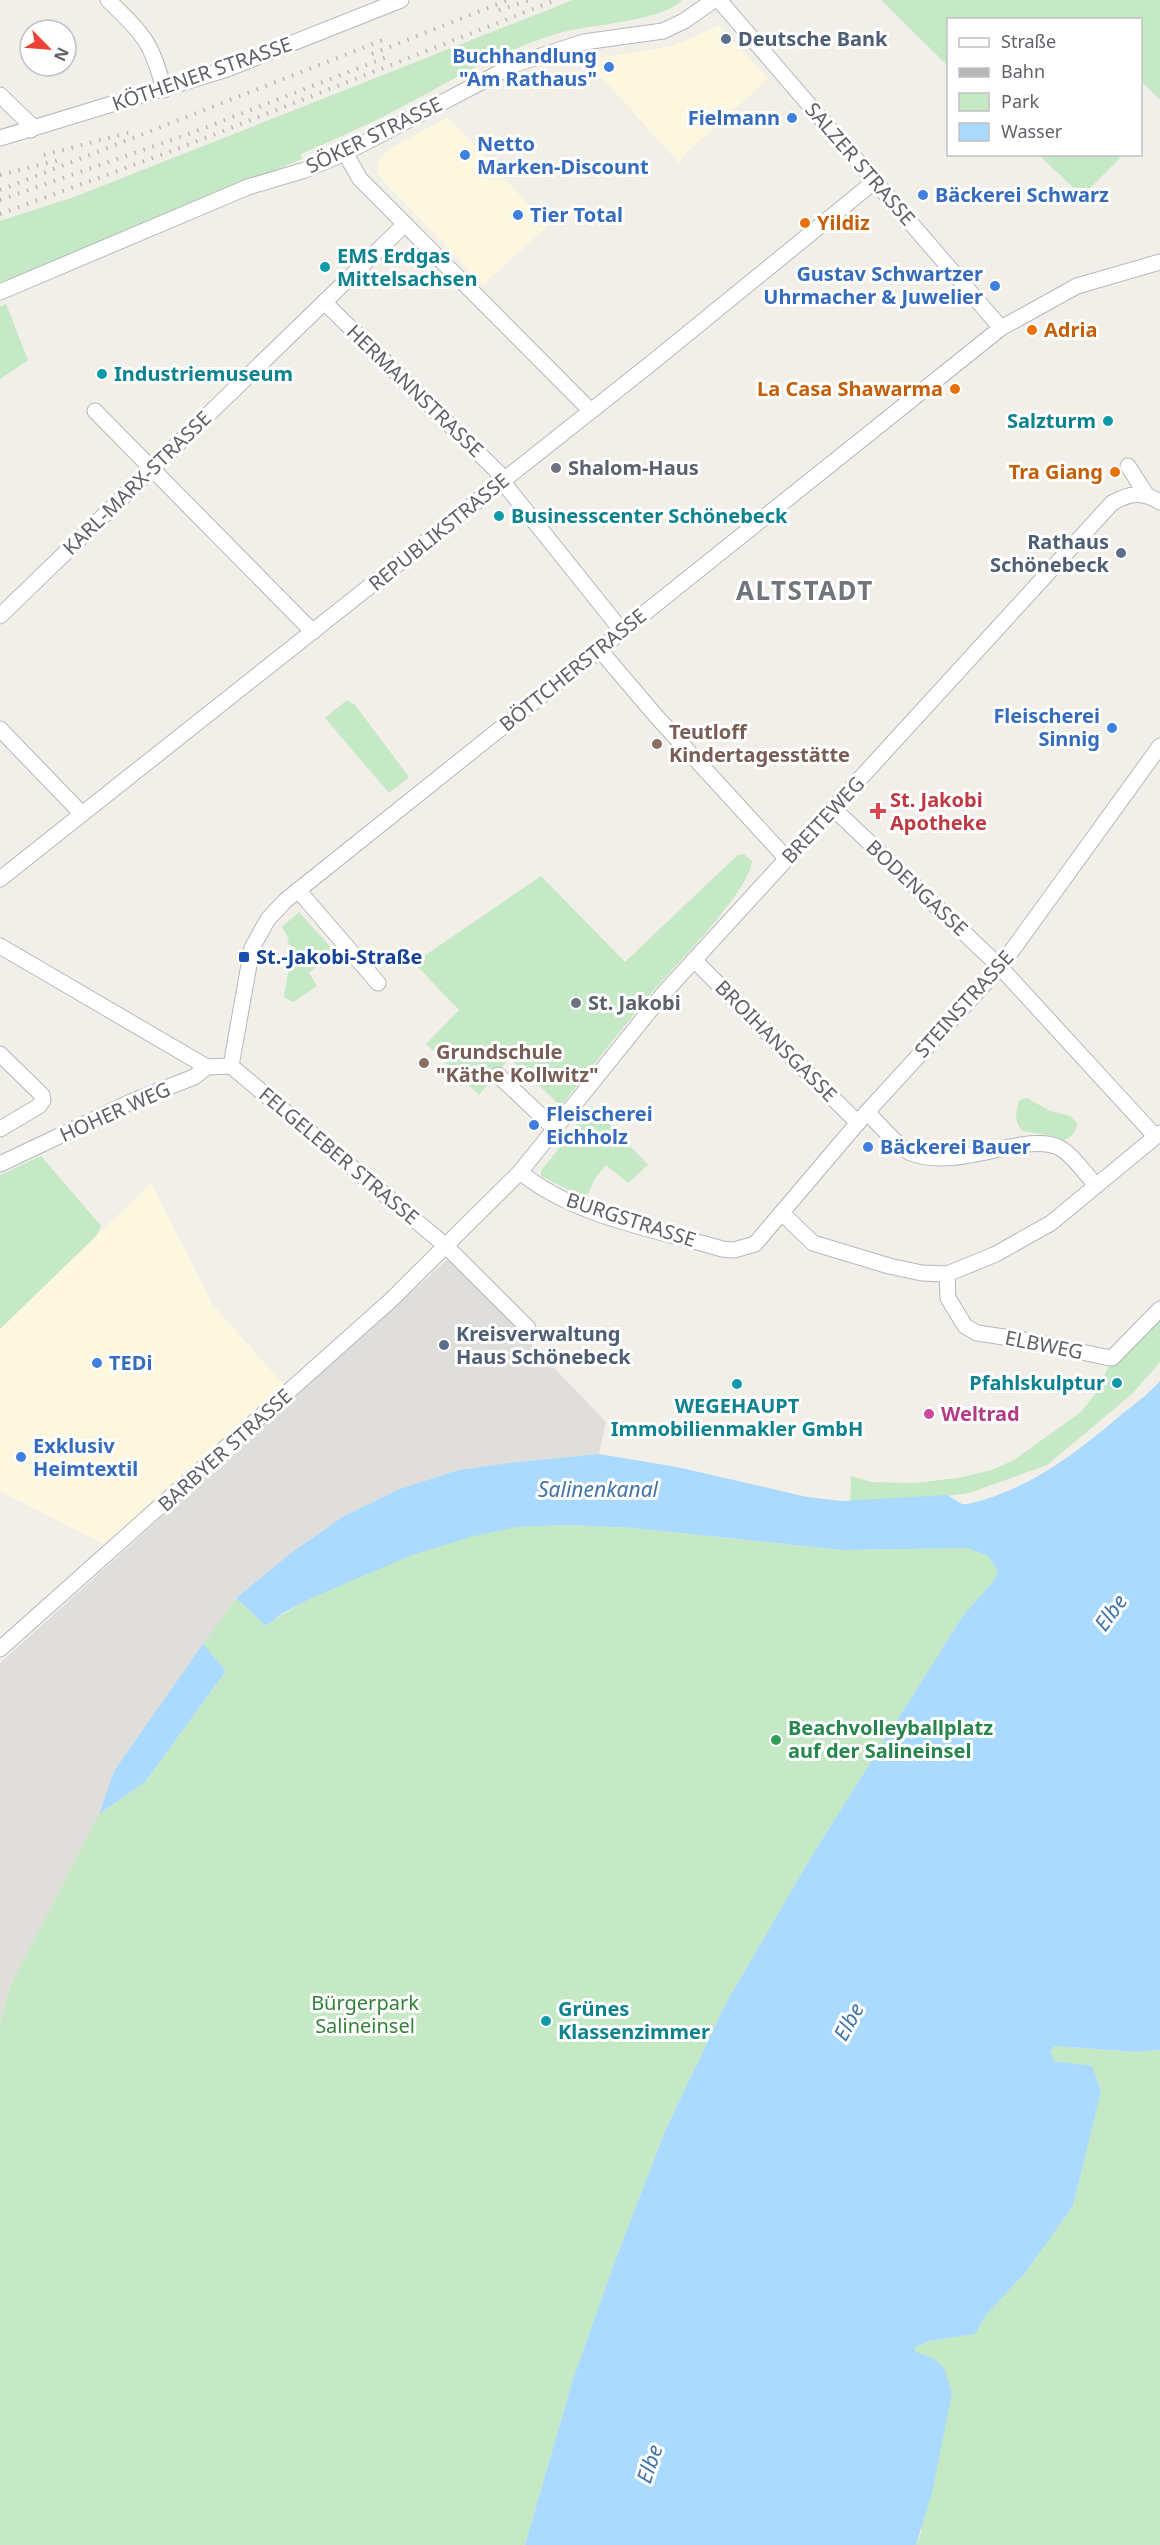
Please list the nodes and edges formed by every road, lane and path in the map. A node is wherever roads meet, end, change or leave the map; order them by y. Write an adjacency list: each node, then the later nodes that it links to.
1 (108, 0): 4 (street)
2 (401, 0): 4 (street, KÖTHENER STRASSE)
3 (717, 0): 8 (street, SÖKER STRASSE); 9 (street, SALZER STRASSE)
4 (164, 90): 6 (street, KÖTHENER STRASSE)
5 (0, 95): 6 (street)
6 (31, 130): 7 (street, KÖTHENER STRASSE)
7 (0, 138)
8 (345, 153): 10 (street); 12 (street, SÖKER STRASSE)
9 (875, 181): 14 (street, SALZER STRASSE); 16 (street, REPUBLIKSTRASSE)
10 (404, 225): 13 (street, KARL-MARX-STRASSE); 16 (street)
11 (1160, 262): 14 (street, BÖTTCHERSTRASSE)
12 (0, 292)
13 (324, 302): 18 (street, KARL-MARX-STRASSE); 19 (street, HERMANNSTRASSE)
14 (1001, 328): 22 (street, BÖTTCHERSTRASSE)
15 (95, 411): 18 (street)
16 (591, 411): 19 (street, REPUBLIKSTRASSE)
17 (1128, 465): 20 (street)
18 (151, 470): 21 (street, KARL-MARX-STRASSE); 23 (street)
19 (504, 480): 22 (street, HERMANNSTRASSE); 23 (street, REPUBLIKSTRASSE)
20 (1153, 498): 27 (street, BREITEWEG)
21 (0, 616)
22 (622, 631): 24 (street, BÖTTCHERSTRASSE)
23 (313, 632): 28 (street, REPUBLIKSTRASSE)
24 (599, 649): 29 (street); 31 (street, BÖTTCHERSTRASSE)
25 (0, 729): 28 (street)
26 (1160, 746): 34 (street, STEINSTRASSE)
27 (834, 809): 29 (street, BREITEWEG); 34 (street, BODENGASSE)
28 (82, 814): 30 (street, REPUBLIKSTRASSE)
29 (787, 859): 33 (street, BREITEWEG)
30 (0, 879)
31 (298, 890): 35 (street); 37 (street, BÖTTCHERSTRASSE)
32 (0, 946): 38 (street)
33 (694, 960): 40 (street, BROIHANSGASSE); 42 (street, BREITEWEG)
34 (1000, 967): 40 (street, STEINSTRASSE); 43 (street, BODENGASSE)
35 (378, 983)
36 (0, 1054): 41 (street)
37 (231, 1066): 38 (street, HOHER WEG); 48 (street, FELGELEBER STRASSE)
38 (207, 1067): 44 (street, HOHER WEG)
39 (498, 1075): 42 (street)
40 (862, 1118): 46 (street, BROIHANSGASSE); 47 (street, STEINSTRASSE)
41 (0, 1129)
42 (555, 1130): 45 (street, BREITEWEG)
43 (1157, 1134): 46 (street)
44 (0, 1164)
45 (520, 1172): 48 (street, BARBYER STRASSE); 49 (street, BURGSTRASSE)
46 (1096, 1185): 50 (street)
47 (783, 1214): 49 (street, STEINSTRASSE); 50 (street)
48 (446, 1246): 52 (street, FELGELEBER STRASSE); 53 (street, BARBYER STRASSE)
49 (749, 1247)
50 (947, 1274): 51 (street, ELBWEG)
51 (1160, 1309)
52 (528, 1328)
53 (0, 1649)

